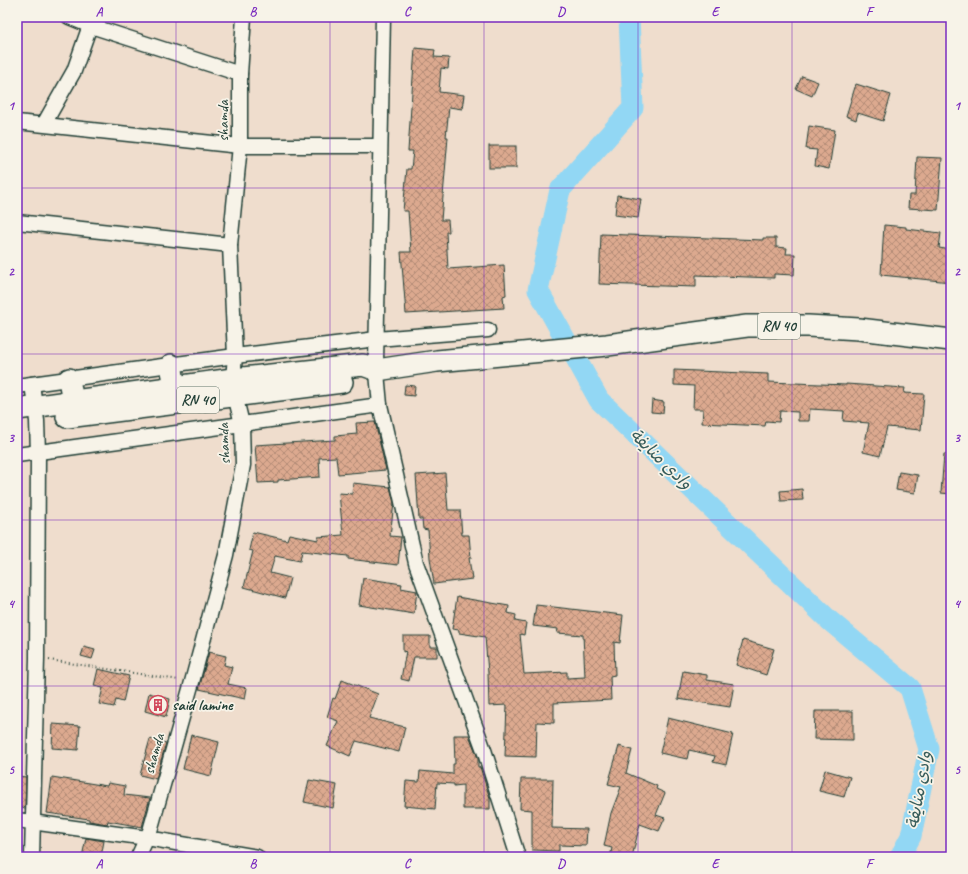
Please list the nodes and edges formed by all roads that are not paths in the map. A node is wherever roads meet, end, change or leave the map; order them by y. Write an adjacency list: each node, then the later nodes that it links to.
1 (69, 17): 4 (street)
2 (244, 17): 5 (street, shamda)
3 (383, 17): 9 (street)
4 (92, 22): 5 (street); 7 (street)
5 (240, 74): 8 (street, shamda)
6 (17, 122): 7 (street)
7 (44, 124): 8 (street)
8 (240, 146): 9 (street); 11 (street, shamda)
9 (379, 146): 13 (street)
10 (17, 222): 11 (street)
11 (230, 245): 15 (street, shamda)
12 (488, 330): 13 (street)
13 (377, 339): 15 (street); 17 (street)
14 (951, 340): 17 (main road, RN 40)
15 (235, 356): 16 (street); 22 (street, shamda)
16 (171, 364): 18 (street); 21 (main road)
17 (376, 370): 22 (main road, RN 40); 24 (street)
18 (69, 379): 19 (street); 23 (main road)
19 (32, 384): 20 (street); 25 (street)
20 (17, 386)
21 (175, 387): 22 (main road, RN 40); 23 (main road, RN 40)
22 (234, 387): 25 (main road, RN 40); 27 (street, shamda)
23 (73, 402): 25 (main road, RN 40)
24 (380, 405): 27 (street); 36 (street)
25 (30, 412): 26 (main road, RN 40); 28 (street)
26 (17, 424)
27 (242, 424): 28 (street); 32 (street, shamda)
28 (38, 452): 29 (street); 31 (street)
29 (17, 456)
30 (17, 820): 31 (street)
31 (32, 821): 32 (street); 33 (street)
32 (147, 838): 34 (street, shamda); 35 (street)
33 (32, 857)
34 (138, 857)
35 (257, 857)
36 (518, 857)

